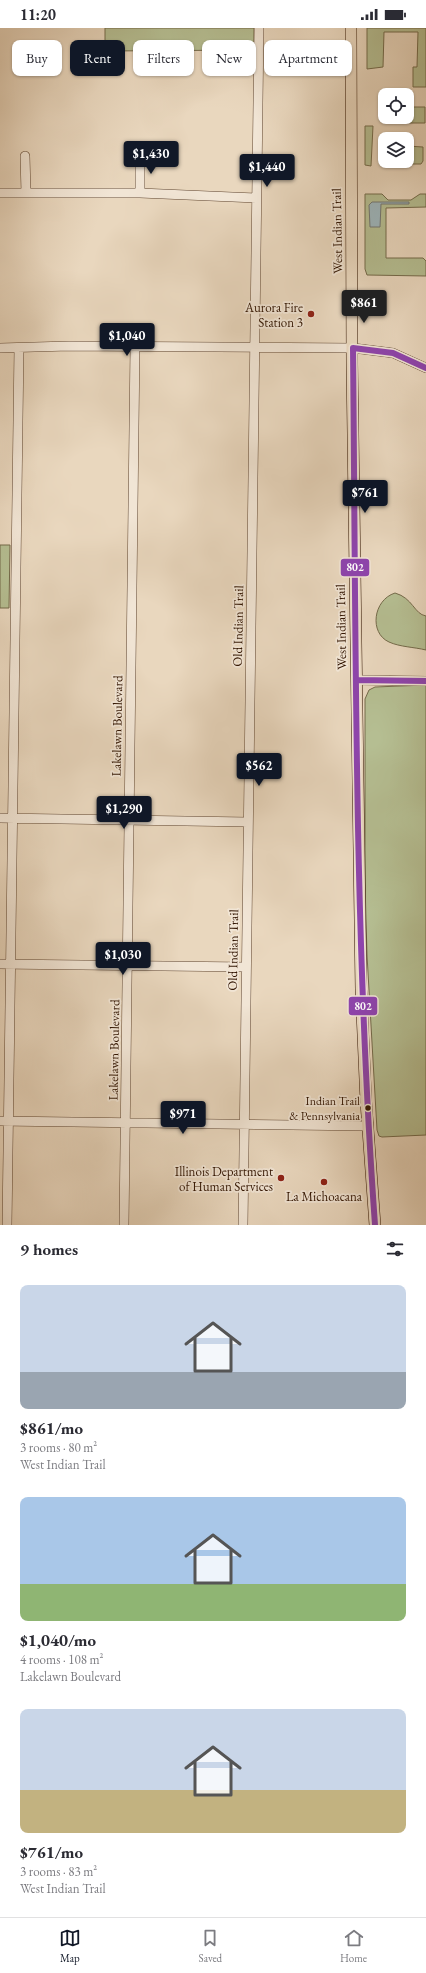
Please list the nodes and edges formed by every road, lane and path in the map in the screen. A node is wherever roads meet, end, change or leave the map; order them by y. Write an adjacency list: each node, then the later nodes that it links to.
1 (258, 28): 8 (street, Old Indian Trail)
2 (351, 28): 13 (main road, West Indian Trail)
3 (25, 156): 6 (street)
4 (140, 158): 7 (street)
5 (0, 193): 6 (street)
6 (26, 193): 7 (street)
7 (140, 193): 8 (street)
8 (256, 198): 12 (street, Old Indian Trail)
9 (135, 347): 11 (street); 12 (street); 19 (street, Lakelawn Boulevard)
10 (0, 348): 11 (street)
11 (19, 348): 18 (street)
12 (254, 348): 13 (street); 20 (street, Old Indian Trail)
13 (353, 348): 14 (street); 15 (main road, West Indian Trail)
14 (426, 368)
15 (356, 680): 16 (street); 28 (main road, West Indian Trail)
16 (426, 681)
17 (0, 818): 18 (street)
18 (12, 818): 19 (street); 22 (street)
19 (129, 820): 20 (street); 23 (street, Lakelawn Boulevard)
20 (248, 822): 24 (street, Old Indian Trail)
21 (0, 964): 22 (street)
22 (10, 964): 23 (street); 25 (street)
23 (128, 965): 24 (street); 26 (street, Lakelawn Boulevard)
24 (246, 967): 27 (street, Old Indian Trail)
25 (4, 1121): 26 (street); 29 (street)
26 (126, 1123): 27 (street); 30 (street, Lakelawn Boulevard)
27 (243, 1126): 28 (street); 31 (street, Old Indian Trail)
28 (367, 1126): 32 (main road, West Indian Trail)
29 (7, 1225)
30 (124, 1225)
31 (243, 1225)
32 (376, 1225)

